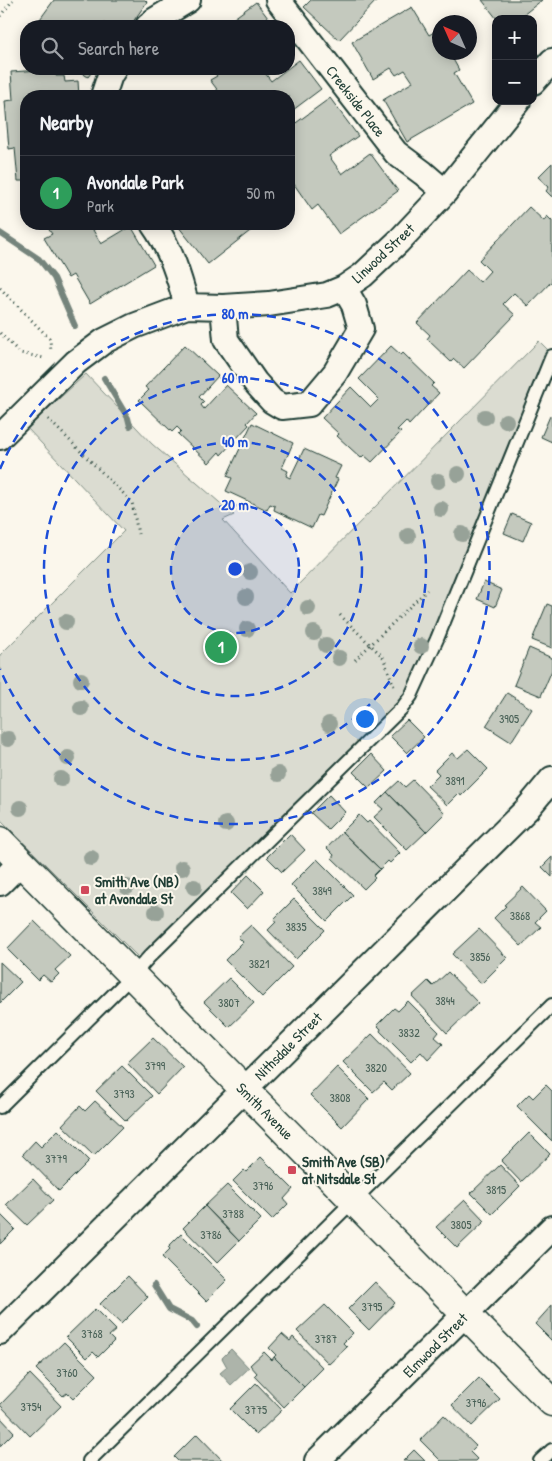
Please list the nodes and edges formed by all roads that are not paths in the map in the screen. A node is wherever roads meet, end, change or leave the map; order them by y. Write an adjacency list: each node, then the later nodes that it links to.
1 (188, 0): 3 (street)
2 (278, 0): 4 (street, Creekside Place)
3 (155, 20)
4 (293, 20)
5 (295, 22): 11 (street, Creekside Place)
6 (552, 61): 8 (street)
7 (110, 75): 9 (street)
8 (537, 78)
9 (105, 90)
10 (515, 105): 11 (street, Linwood Street)
11 (445, 192): 13 (street, Linwood Street)
12 (158, 230): 14 (street)
13 (344, 288): 15 (street, Linwood Street); 15 (street)
14 (187, 306): 15 (street, Linwood Street); 17 (street, Linwood Street)
15 (223, 307)
16 (552, 356): 22 (lane)
17 (0, 437)
18 (552, 779): 24 (street, Nithsdale Street)
19 (0, 841): 20 (street, Smith Avenue)
20 (21, 862): 21 (street); 22 (street, Smith Avenue)
21 (0, 883)
22 (132, 976): 24 (street, Smith Avenue); 25 (lane)
23 (552, 1005): 26 (lane)
24 (244, 1090): 26 (street, Smith Avenue); 29 (street, Nithsdale Street)
25 (0, 1107)
26 (353, 1200): 28 (street, Smith Avenue); 32 (lane)
27 (552, 1228): 28 (street, Elmwood Street)
28 (466, 1314): 30 (street, Smith Avenue); 33 (street, Elmwood Street)
29 (0, 1332)
30 (552, 1402)
31 (552, 1450): 34 (lane)
32 (89, 1461)
33 (317, 1461)
34 (540, 1461)

